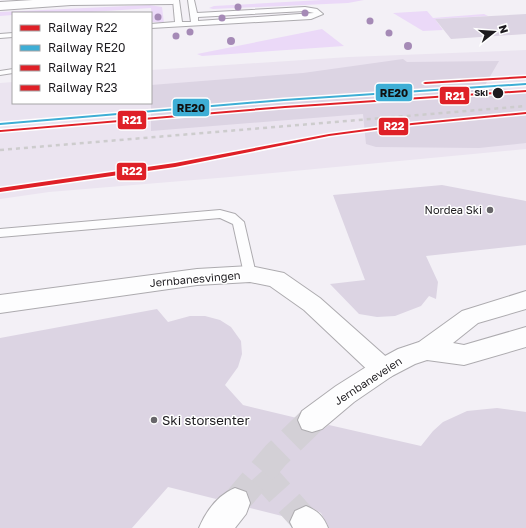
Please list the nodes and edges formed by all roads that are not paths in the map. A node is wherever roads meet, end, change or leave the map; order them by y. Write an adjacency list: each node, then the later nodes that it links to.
1 (88, 0): 5 (street)
2 (173, 0): 5 (street)
3 (176, 0): 9 (lane)
4 (191, 0): 7 (lane)
5 (74, 2): 6 (street)
6 (0, 6)
7 (194, 15): 8 (lane); 8 (lane)
8 (196, 24): 9 (lane)
9 (179, 25): 10 (lane)
10 (152, 26)
11 (12, 35): 12 (lane)
12 (0, 36)
13 (12, 71): 14 (lane)
14 (0, 73)
15 (0, 234): 16 (lane)
16 (250, 274): 18 (street, Jernbanesvingen); 21 (street, Jernbanesvingen)
17 (526, 300): 20 (street, Jernbaneveien)
18 (0, 304)
19 (526, 337): 20 (street, Jernbaneveien)
20 (427, 350): 21 (street, Jernbaneveien)
21 (383, 369): 22 (street, Jernbaneveien)
22 (312, 420)
23 (235, 503): 24 (street)
24 (216, 528)

